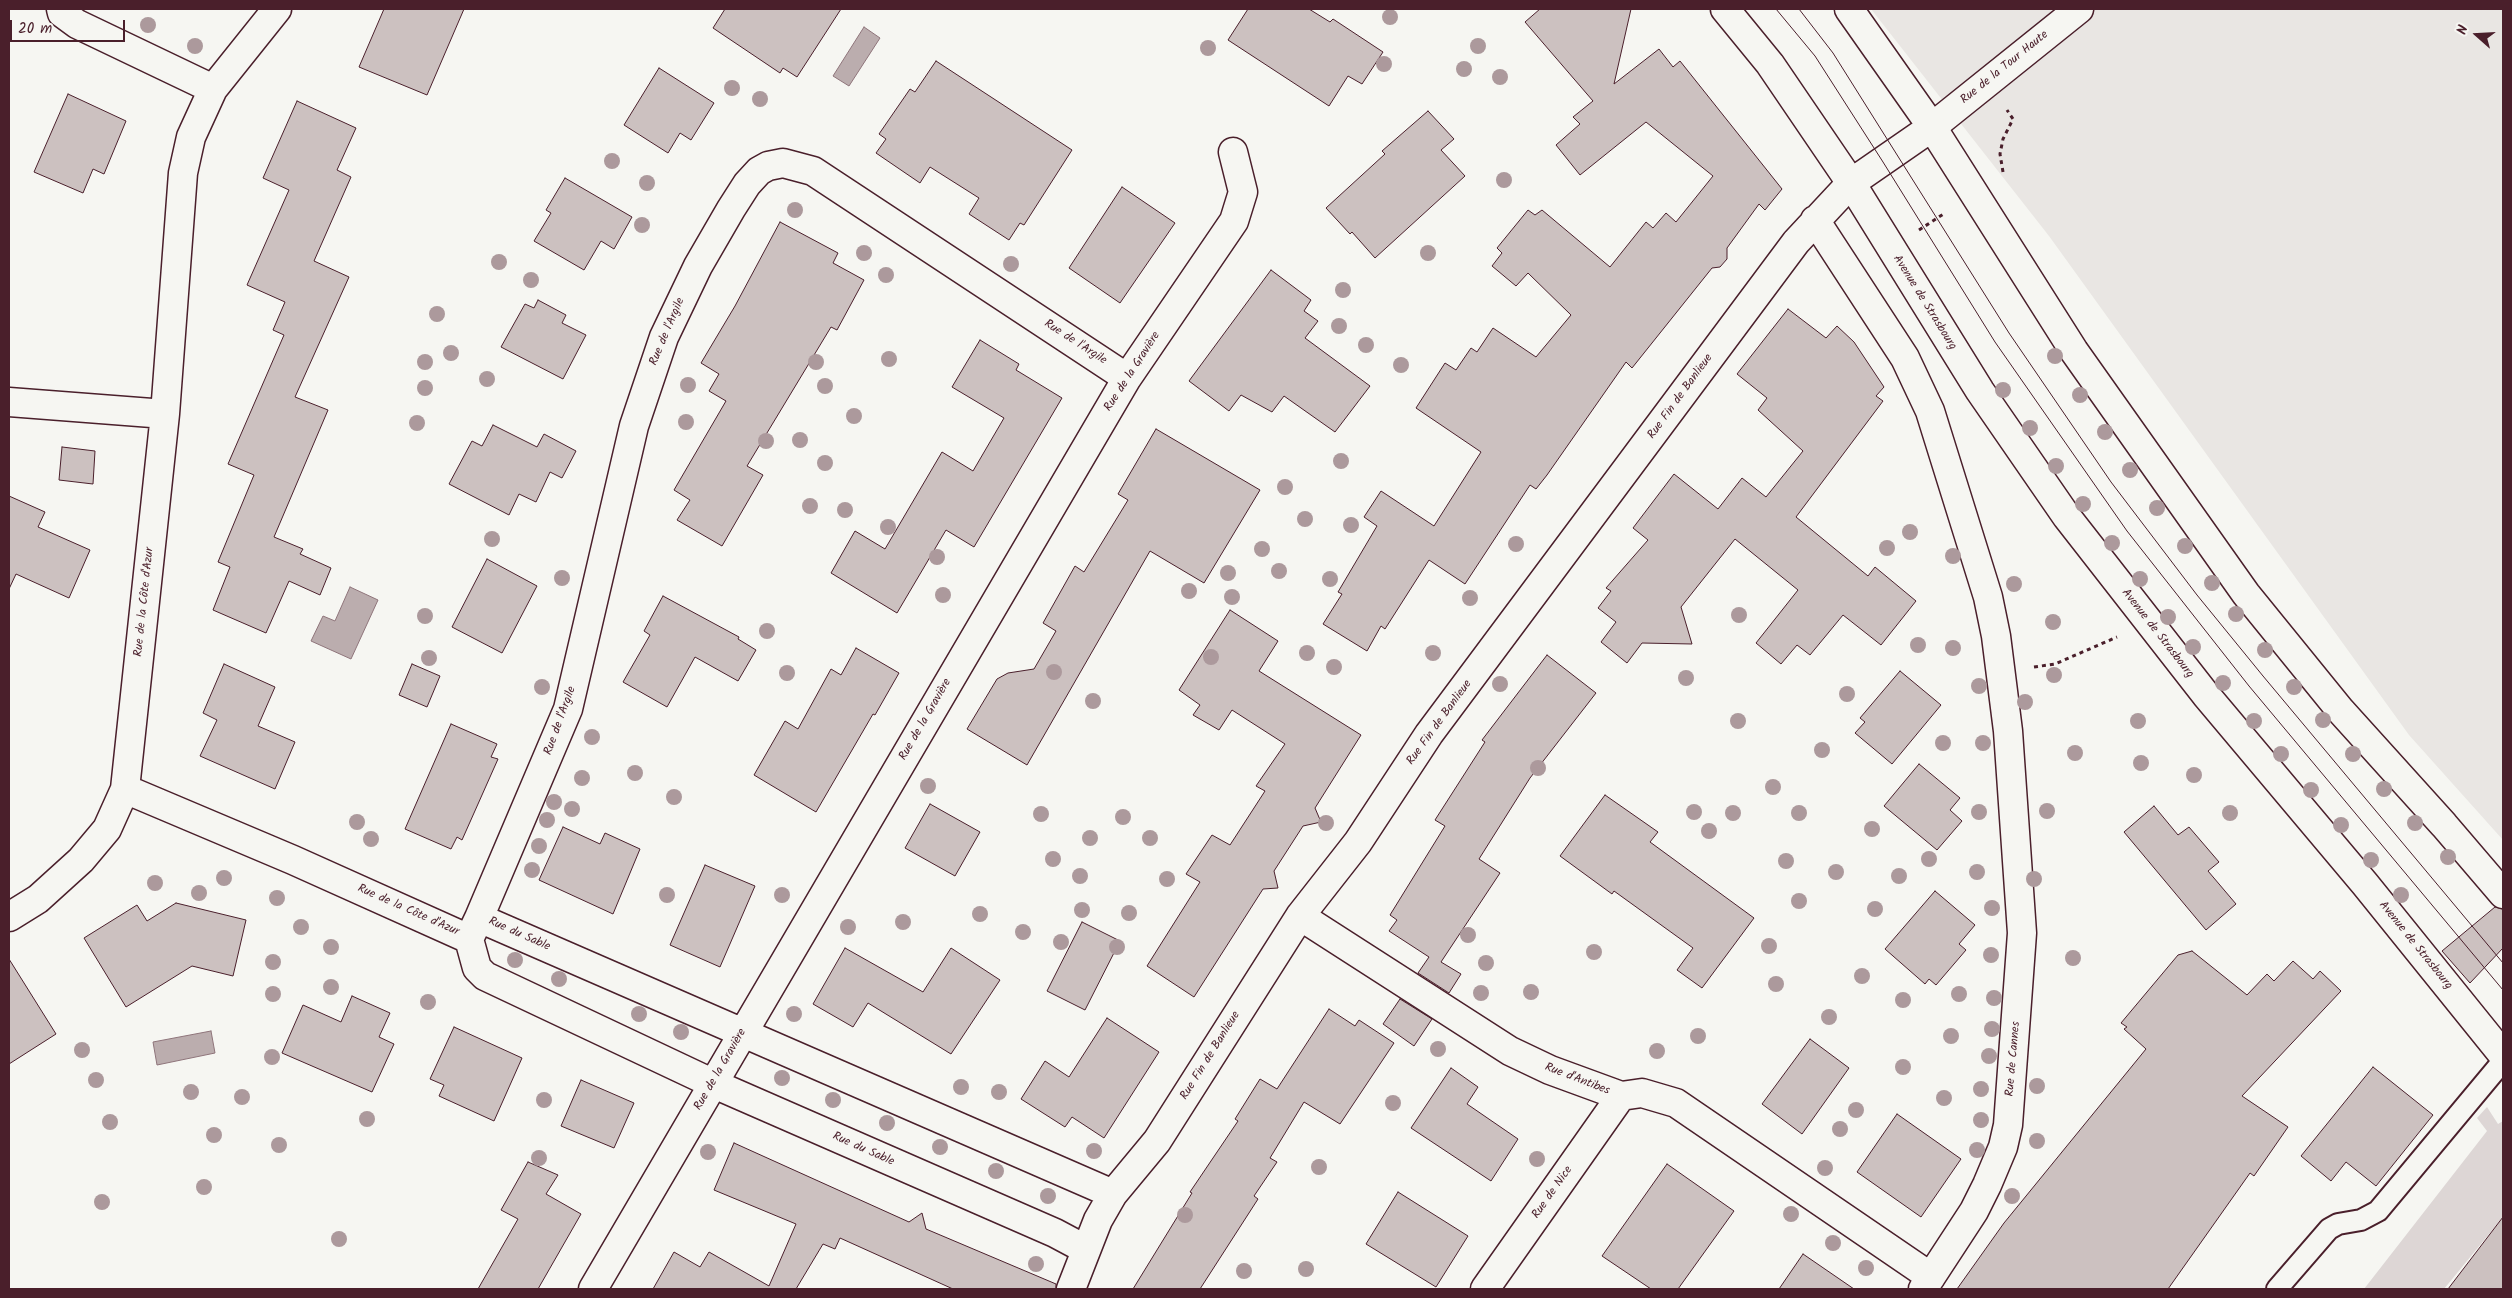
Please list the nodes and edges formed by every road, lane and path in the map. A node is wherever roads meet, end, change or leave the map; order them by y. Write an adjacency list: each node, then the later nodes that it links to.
1 (61, 9): 7 (street)
2 (277, 9): 7 (street, Rue de la Côte d'Azur)
3 (1725, 9): 11 (street, Avenue de Strasbourg)
4 (1849, 9): 8 (street)
5 (2079, 9): 6 (street, Rue de la Tour Haute)
6 (1988, 82): 8 (street, Rue de la Tour Haute); 10 (path)
7 (213, 89): 15 (street, Rue de la Côte d'Azur)
8 (1932, 127): 11 (street); 19 (street)
9 (1233, 152): 13 (street, Rue de la Gravière)
10 (2004, 176)
11 (1851, 183): 12 (street, Rue Fin de Banlieue); 16 (street, Avenue de Strasbourg)
12 (1815, 220): 17 (street); 20 (street, Rue Fin de Banlieue)
13 (1127, 378): 22 (street, Rue de l'Argile); 23 (street, Rue de la Gravière)
14 (9, 402): 15 (street)
15 (165, 414): 18 (street, Rue de la Côte d'Azur)
16 (2148, 624): 17 (path); 24 (street, Avenue de Strasbourg)
17 (2002, 673): 30 (street, Rue de Cannes)
18 (125, 790): 21 (street, Rue de la Côte d'Azur); 22 (street, Rue de la Côte d'Azur)
19 (2503, 894)
20 (1300, 916): 27 (street, Rue d'Antibes); 28 (street, Rue Fin de Banlieue)
21 (9, 917)
22 (474, 928): 23 (street, Rue du Sable); 26 (street, Rue du Sable)
23 (741, 1034): 26 (street, Rue de la Gravière); 28 (street, Rue du Sable)
24 (2503, 1055)
25 (2503, 1061): 34 (lane)
26 (714, 1084): 29 (street, Rue du Sable); 31 (street, Rue de la Gravière)
27 (1621, 1096): 30 (street, Rue d'Antibes); 33 (street, Rue de Nice)
28 (1114, 1194): 29 (street, Rue Fin de Banlieue)
29 (1085, 1248): 32 (street, Rue Fin de Banlieue)
30 (1927, 1283)
31 (593, 1289)
32 (1071, 1289)
33 (1486, 1289)
34 (2277, 1289)

